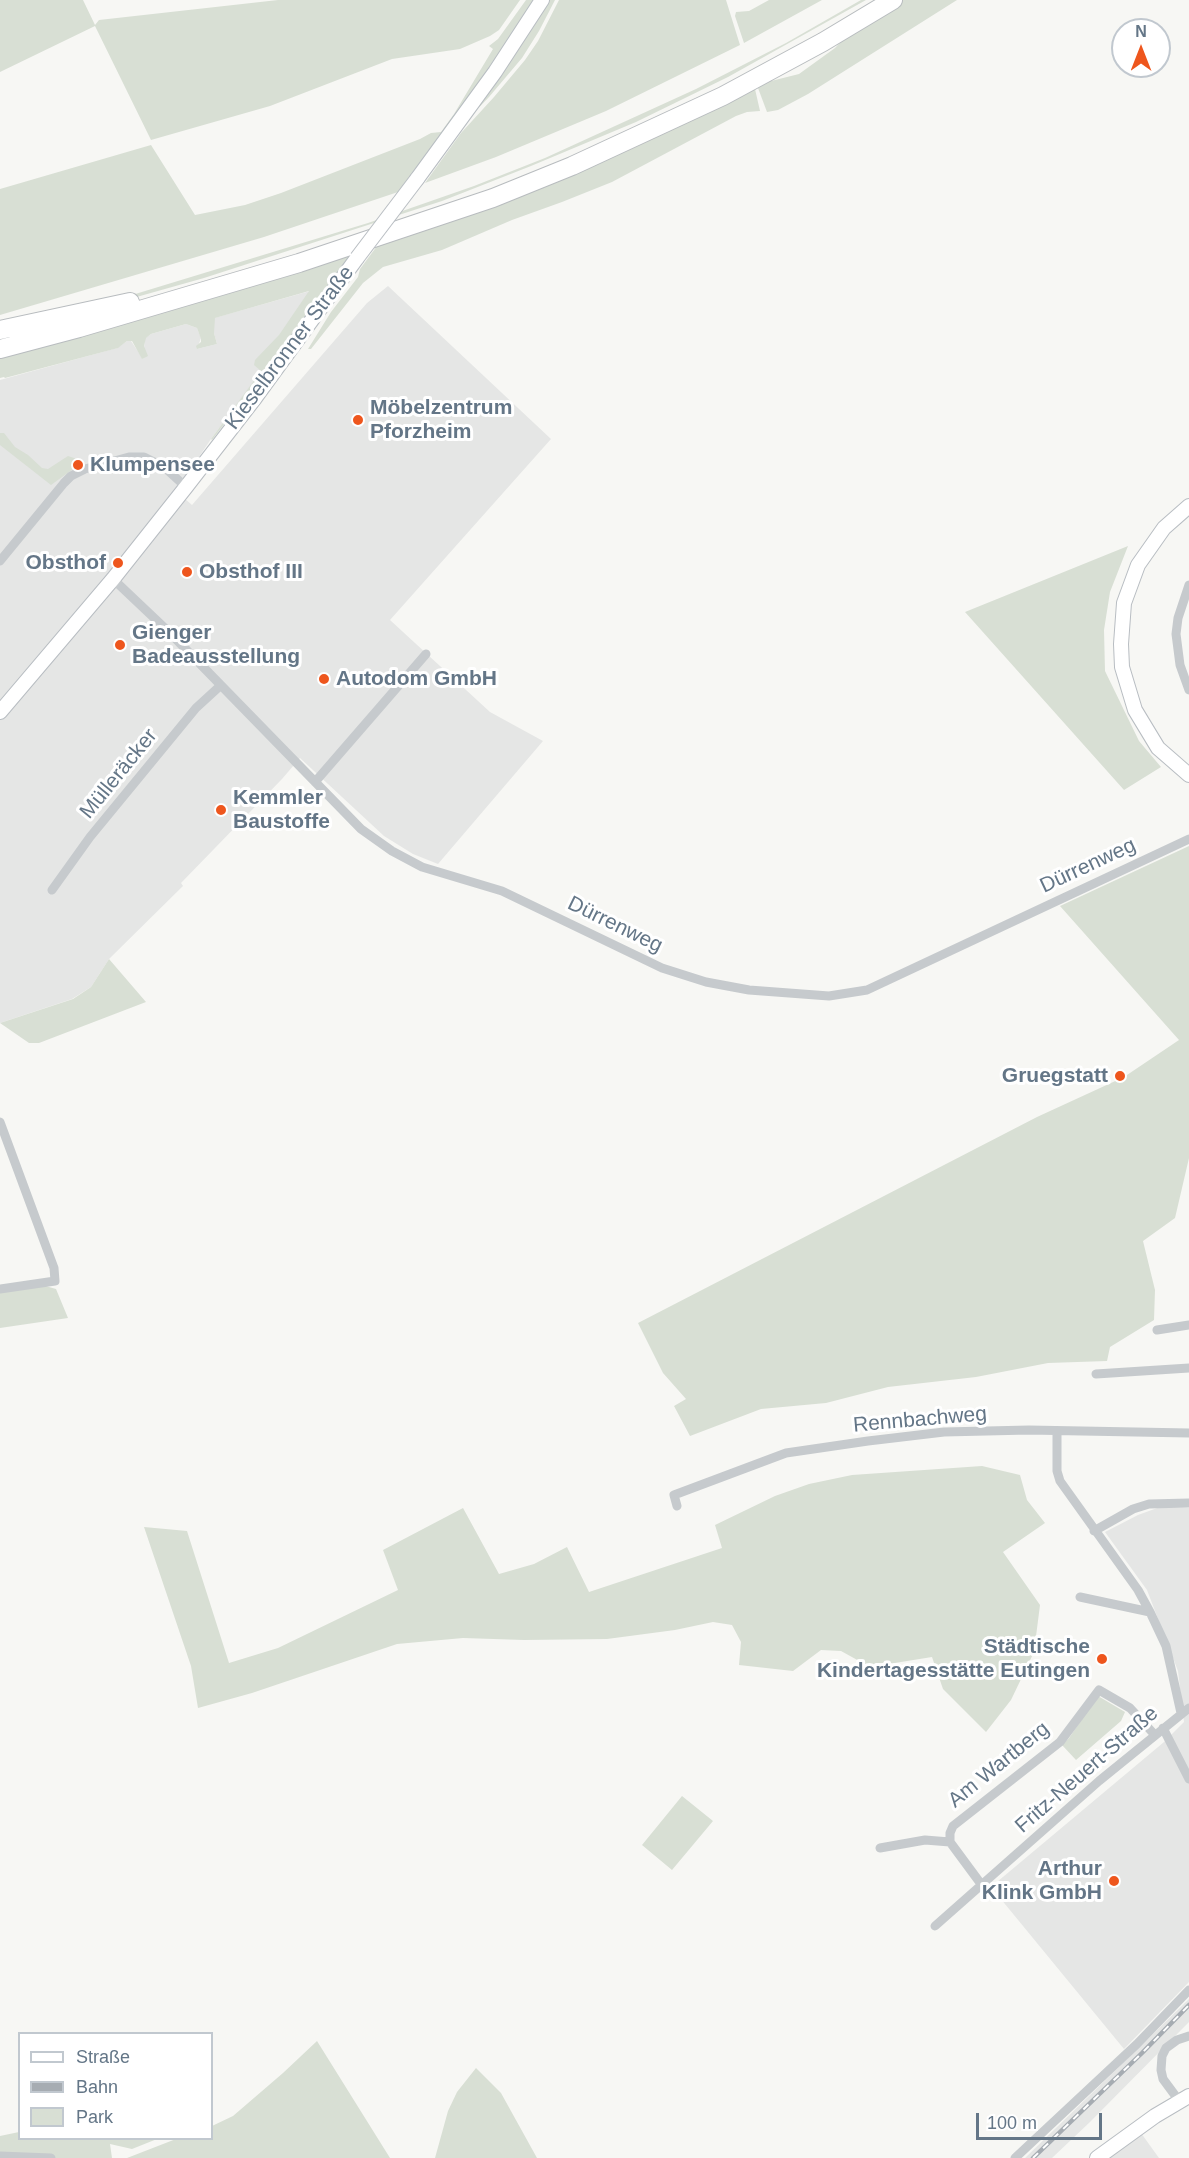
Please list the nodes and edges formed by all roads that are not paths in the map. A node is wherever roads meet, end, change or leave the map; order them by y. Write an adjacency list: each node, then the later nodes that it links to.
1 (542, 0): 6 (street, Kieselbronner Straße, bridge)
2 (877, 0): 4 (highway)
3 (893, 0): 5 (highway)
4 (0, 330)
5 (0, 349)
6 (186, 487): 8 (street); 9 (street, Kieselbronner Straße)
7 (1189, 506): 15 (street)
8 (0, 561)
9 (113, 579): 12 (street, Dürrenweg); 14 (street, Kieselbronner Straße)
10 (1189, 585): 13 (street)
11 (426, 654): 16 (street)
12 (220, 686): 16 (street, Dürrenweg); 18 (street, Mülleräcker)
13 (1189, 690)
14 (0, 712)
15 (1189, 775)
16 (315, 782): 17 (street, Dürrenweg)
17 (1189, 839)
18 (52, 890)
19 (0, 1122): 20 (street)
20 (0, 1289)
21 (1189, 1326): 22 (street)
22 (1157, 1330)
23 (1189, 1368): 24 (street)
24 (1096, 1374)
25 (1057, 1431): 26 (street, Rennbachweg); 28 (street, Rennbachweg); 29 (street)
26 (1189, 1432)
27 (1189, 1503): 29 (street)
28 (677, 1506)
29 (1094, 1531): 31 (street)
30 (1080, 1597): 31 (street)
31 (1150, 1612): 32 (street)
32 (1185, 1710): 33 (street, Fritz-Neuert-Straße)
33 (1163, 1728): 34 (street, Fritz-Neuert-Straße); 35 (street)
34 (1154, 1734): 36 (street, Am Wartberg); 38 (street, Fritz-Neuert-Straße)
35 (1189, 1779)
36 (950, 1842): 37 (street, Am Wartberg); 38 (street, Am Wartberg)
37 (880, 1848)
38 (981, 1884): 39 (street, Fritz-Neuert-Straße)
39 (935, 1926)
40 (1189, 1990): 45 (street)
41 (1189, 2036): 42 (street)
42 (1184, 2099): 46 (street)
43 (0, 2156): 44 (street)
44 (51, 2158)
45 (1015, 2158)
46 (1097, 2158)

